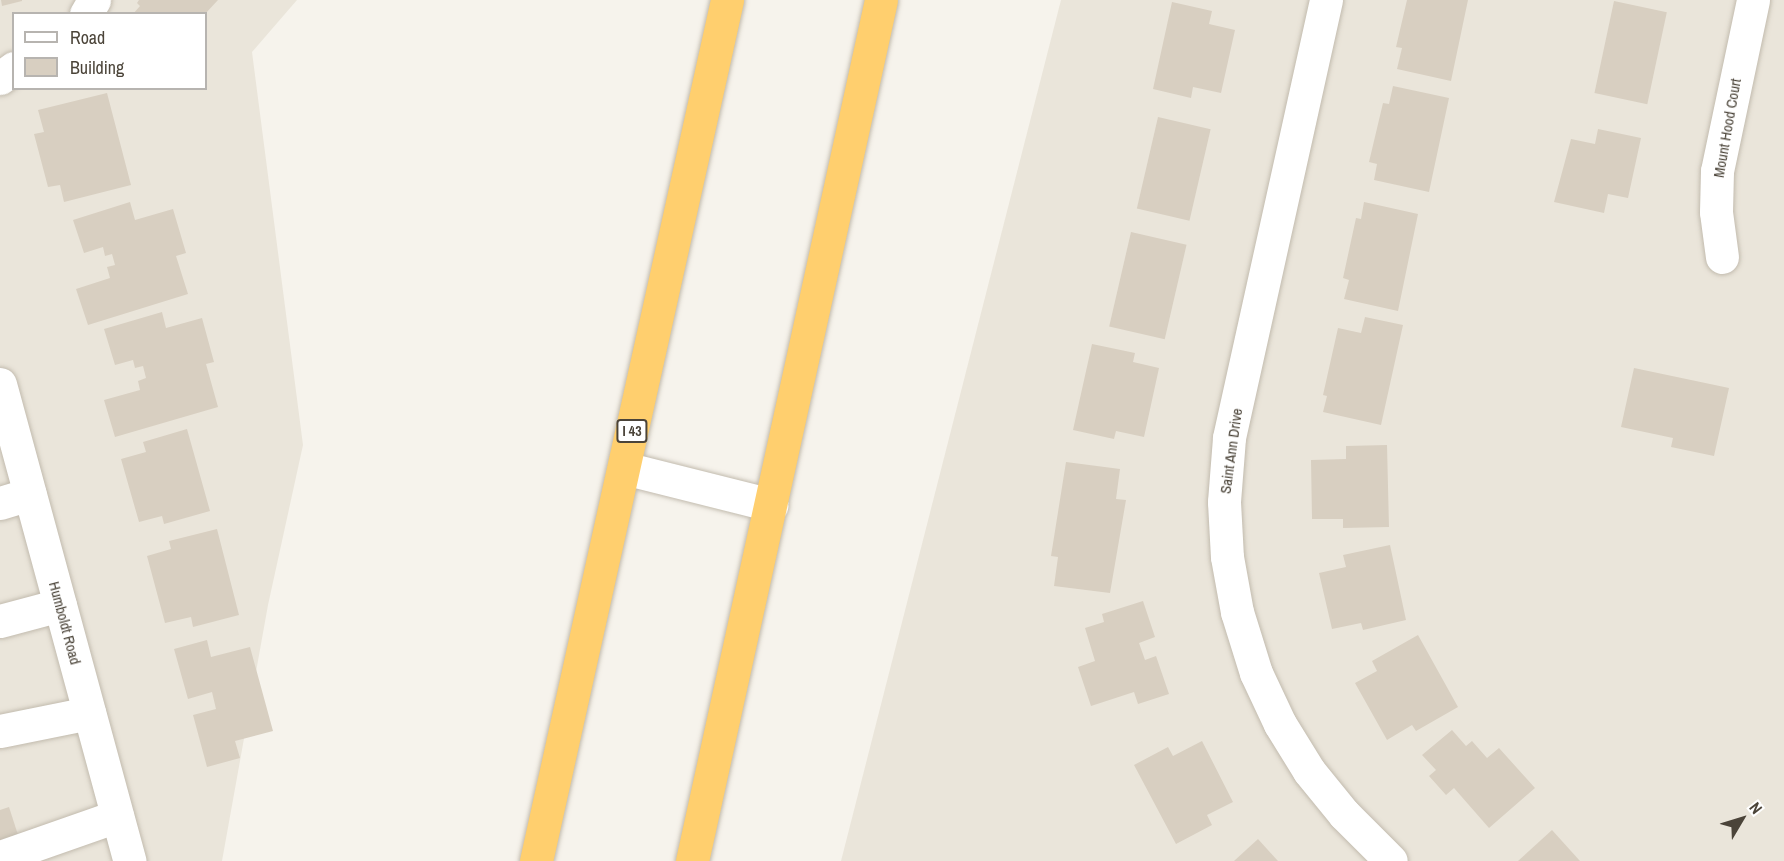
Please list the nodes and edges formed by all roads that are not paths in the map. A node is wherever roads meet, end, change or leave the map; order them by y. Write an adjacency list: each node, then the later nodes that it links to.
1 (727, 0): 7 (highway, I 43)
2 (881, 0): 9 (highway)
3 (1326, 0): 19 (street, Saint Ann Drive)
4 (1753, 0): 5 (street, Mount Hood Court)
5 (1722, 257)
6 (0, 384): 8 (street, Humboldt Road)
7 (624, 468): 9 (street); 17 (highway, I 43)
8 (15, 499): 10 (street, Humboldt Road)
9 (771, 505): 18 (highway)
10 (60, 605): 11 (street); 12 (street, Humboldt Road)
11 (0, 621)
12 (89, 713): 13 (street); 14 (street, Humboldt Road)
13 (0, 731)
14 (117, 816): 15 (street); 16 (street, Humboldt Road)
15 (0, 857)
16 (130, 861)
17 (536, 861)
18 (692, 861)
19 (1391, 861)

